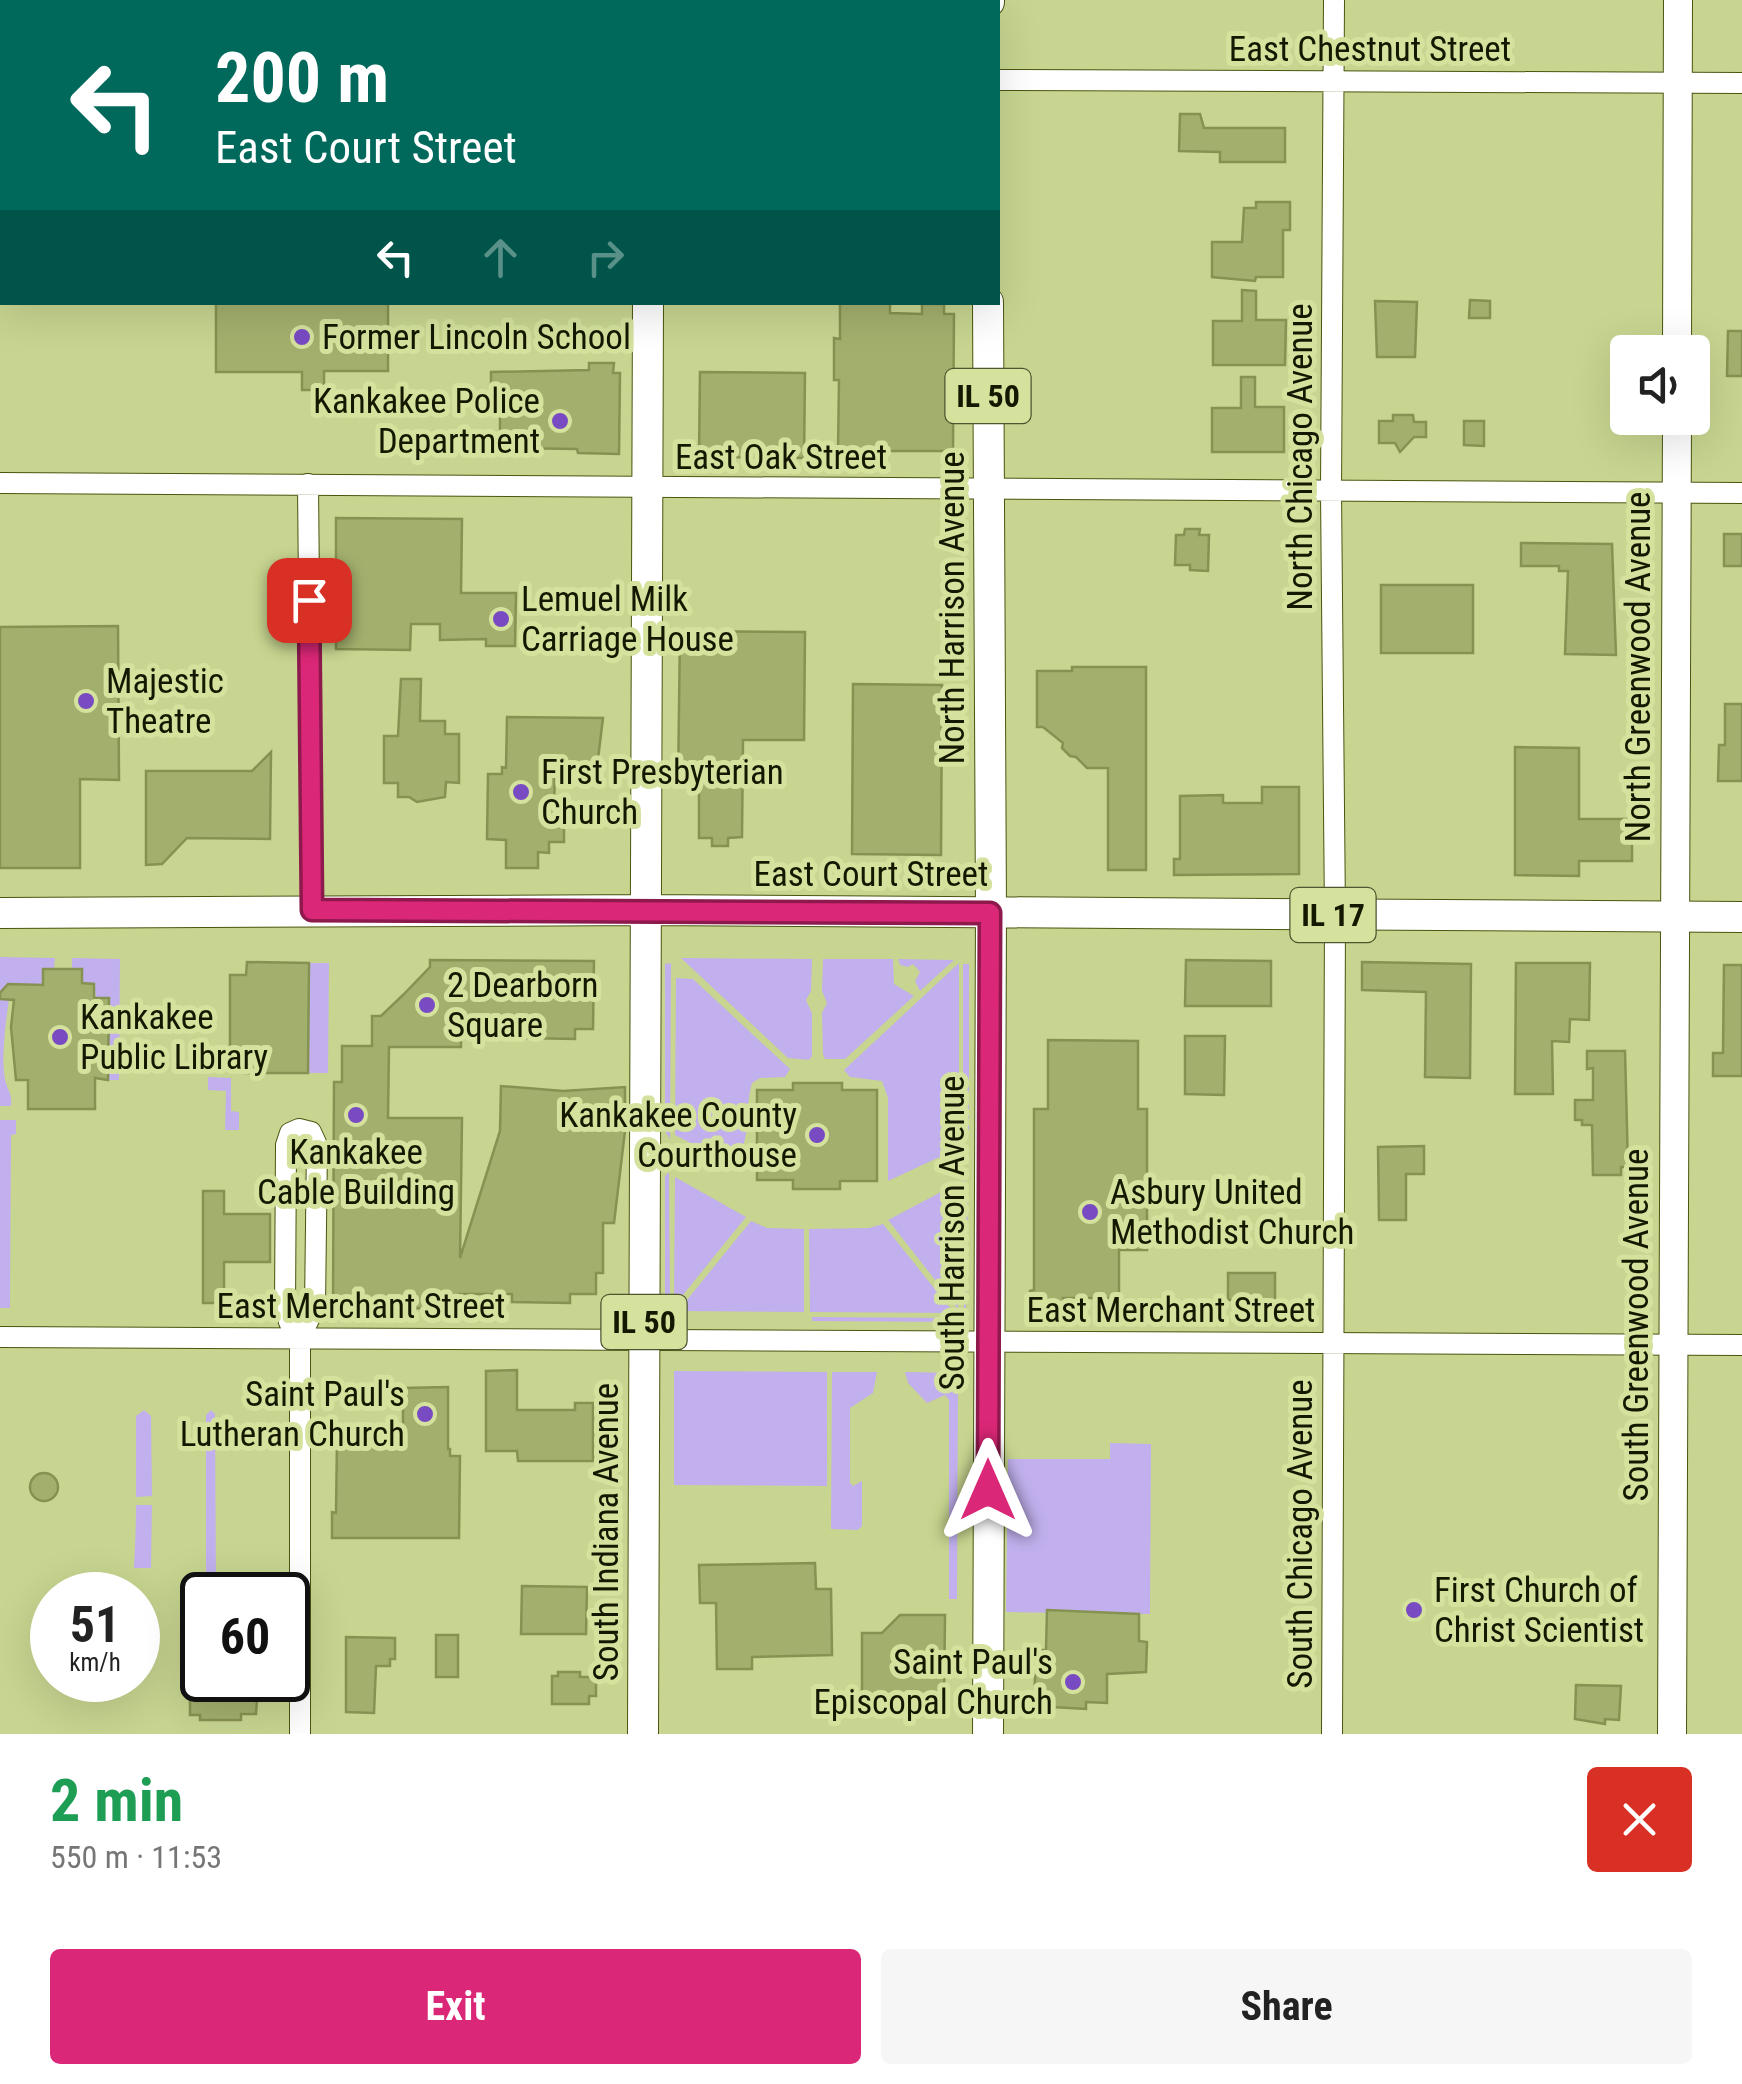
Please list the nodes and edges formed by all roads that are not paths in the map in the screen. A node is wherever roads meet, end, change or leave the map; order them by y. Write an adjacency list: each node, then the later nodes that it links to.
1 (1334, 0): 4 (street, North Chicago Avenue)
2 (1678, 0): 5 (street)
3 (1000, 80): 4 (street, East Chestnut Street)
4 (1333, 81): 5 (street, East Chestnut Street); 15 (street, North Chicago Avenue)
5 (1678, 82): 6 (street, East Chestnut Street); 9 (street)
6 (1742, 83)
7 (648, 305): 13 (main road, IL 50)
8 (988, 305): 14 (main road, North Harrison Avenue / IL 50)
9 (1677, 335)
10 (1677, 435): 16 (street, North Greenwood Avenue)
11 (0, 483): 12 (street, East Oak Street)
12 (308, 484): 13 (street, East Oak Street); 18 (street)
13 (648, 489): 14 (street, East Oak Street); 19 (main road, IL 50)
14 (989, 489): 15 (street, East Oak Street); 21 (main road, North Harrison Avenue / IL 50)
15 (1331, 492): 16 (street, East Oak Street); 22 (street, North Chicago Avenue)
16 (1677, 492): 17 (street, East Oak Street); 23 (street, North Greenwood Avenue)
17 (1742, 493)
18 (312, 910): 19 (main road, East Court Street / IL 17); 20 (main road, East Court Street / IL 17)
19 (646, 910): 21 (main road, East Court Street / IL 17); 27 (main road, South Indiana Avenue / IL 50)
20 (0, 913)
21 (990, 913): 22 (main road, East Court Street / IL 17); 28 (main road, South Harrison Avenue / IL 50)
22 (1335, 914): 23 (main road, East Court Street / IL 17); 29 (street, South Chicago Avenue)
23 (1675, 916): 24 (main road, East Court Street / IL 17); 30 (street, South Greenwood Avenue)
24 (1742, 917)
25 (0, 1337): 26 (street, East Merchant Street)
26 (300, 1338): 26 (street); 27 (street, East Merchant Street); 32 (street)
27 (644, 1340): 28 (street, East Merchant Street); 33 (main road, South Indiana Avenue / IL 50)
28 (989, 1342): 29 (street, East Merchant Street); 34 (main road, South Harrison Avenue / IL 50)
29 (1334, 1344): 30 (street, East Merchant Street); 35 (street, South Chicago Avenue)
30 (1673, 1345): 31 (street, East Merchant Street); 36 (street, South Greenwood Avenue)
31 (1742, 1345)
32 (300, 1734)
33 (643, 1734)
34 (988, 1734)
35 (1332, 1734)
36 (1672, 1734)

